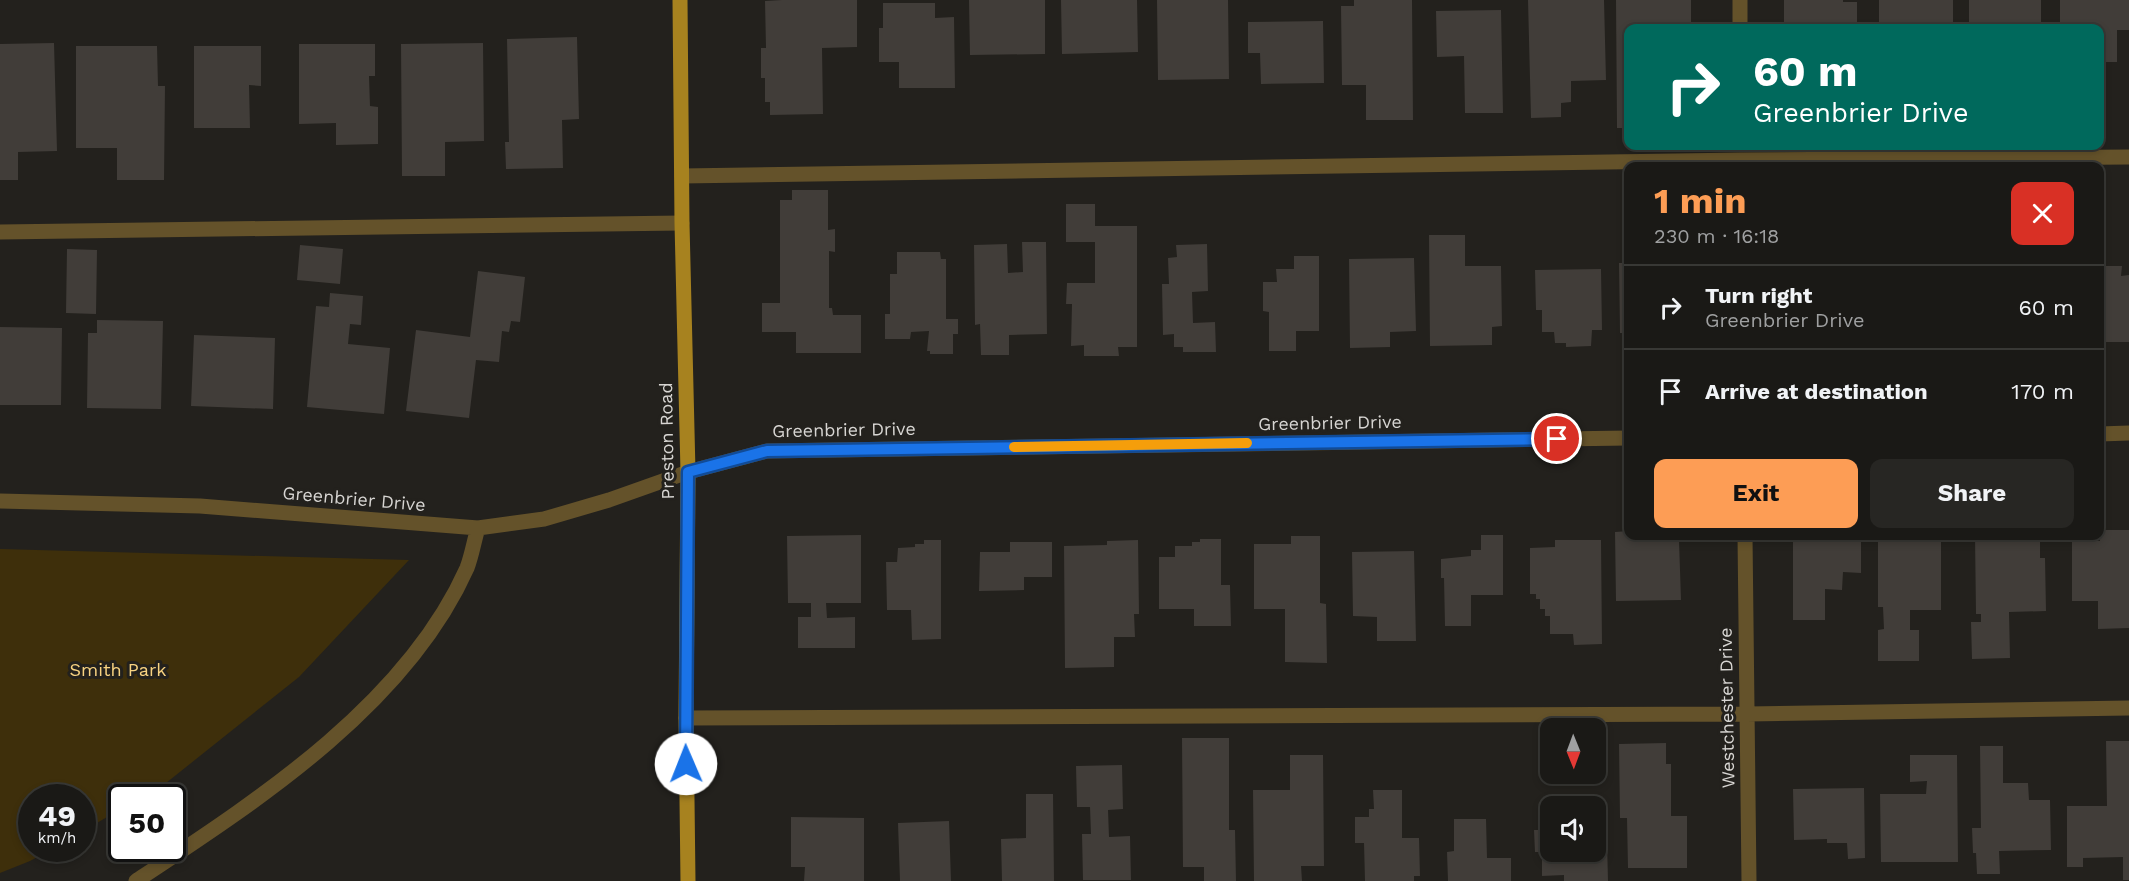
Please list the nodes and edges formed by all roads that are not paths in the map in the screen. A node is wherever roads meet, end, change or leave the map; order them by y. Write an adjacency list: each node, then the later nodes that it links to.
1 (680, 0): 6 (main road, Preston Road)
2 (1740, 0): 3 (street)
3 (1740, 24)
4 (1741, 157): 5 (street); 6 (street)
5 (2129, 157)
6 (682, 176): 7 (main road, Preston Road)
7 (682, 223): 8 (street); 12 (main road, Preston Road)
8 (0, 232)
9 (2129, 433): 10 (street)
10 (2104, 434)
11 (1624, 438): 12 (street, Greenbrier Drive)
12 (688, 472): 14 (street, Greenbrier Drive); 18 (main road, Preston Road)
13 (0, 501): 14 (street, Greenbrier Drive)
14 (478, 528): 19 (street)
15 (1745, 540): 17 (street, Westchester Drive)
16 (2129, 708): 17 (street)
17 (1747, 714): 18 (street); 21 (street, Westchester Drive)
18 (686, 718): 20 (main road, Preston Road)
19 (136, 881)
20 (688, 881)
21 (1749, 881)

